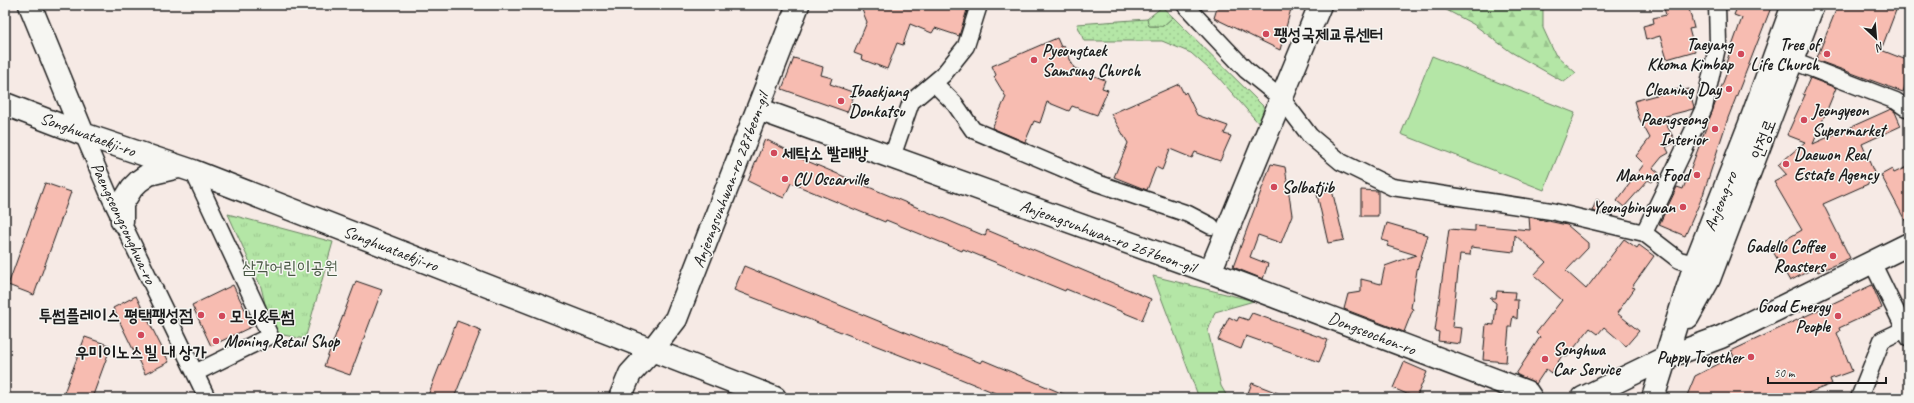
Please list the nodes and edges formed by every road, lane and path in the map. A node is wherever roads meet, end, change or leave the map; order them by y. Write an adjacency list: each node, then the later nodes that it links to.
1 (30, 5): 15 (street, Paengseongsonghwa-ro)
2 (798, 5): 14 (street, Anjeongsunhwan-ro 287beon-gil)
3 (980, 5): 10 (street)
4 (1185, 5): 11 (street)
5 (1320, 5): 11 (street, Anjeongsunhwan-ro 267beon-gil)
6 (1718, 5): 20 (street)
7 (1793, 5): 9 (street, Anjeong-ro)
8 (1813, 5): 9 (street, 안정로)
9 (1783, 58): 13 (street); 23 (street, Anjeong-ro); 27 (street, 안정로)
10 (934, 83): 16 (street); 19 (street)
11 (1282, 99): 20 (street); 24 (street, Anjeongsunhwan-ro 267beon-gil)
12 (5, 104): 15 (street, Songhwataekji-ro)
13 (1908, 107)
14 (758, 109): 16 (street, Anjeongsunhwan-ro 267beon-gil); 26 (street, Anjeongsunhwan-ro 287beon-gil)
15 (83, 134): 17 (street, Songhwataekji-ro); 18 (street, Paengseongsonghwa-ro)
16 (892, 157): 24 (street, Anjeongsunhwan-ro 267beon-gil)
17 (185, 169): 18 (street); 26 (street, Songhwataekji-ro); 28 (street)
18 (122, 221): 28 (street, Paengseongsonghwa-ro)
19 (1211, 226)
20 (1644, 233): 23 (street)
21 (1909, 244): 22 (street)
22 (1872, 262): 25 (street); 27 (street)
23 (1695, 264): 27 (street, Anjeong-ro)
24 (1210, 272): 32 (street, Dongseochon-ro)
25 (1907, 334): 35 (street)
26 (652, 350): 30 (street, Anjeongsunhwan-ro 287beon-gil); 31 (street, Songhwataekji-ro)
27 (1667, 357): 33 (street); 34 (street, Anjeong-ro)
28 (195, 373): 29 (street, Paengseongsonghwa-ro)
29 (207, 398)
30 (620, 398)
31 (775, 398)
32 (1530, 398)
33 (1583, 398)
34 (1653, 398)
35 (1858, 398)

